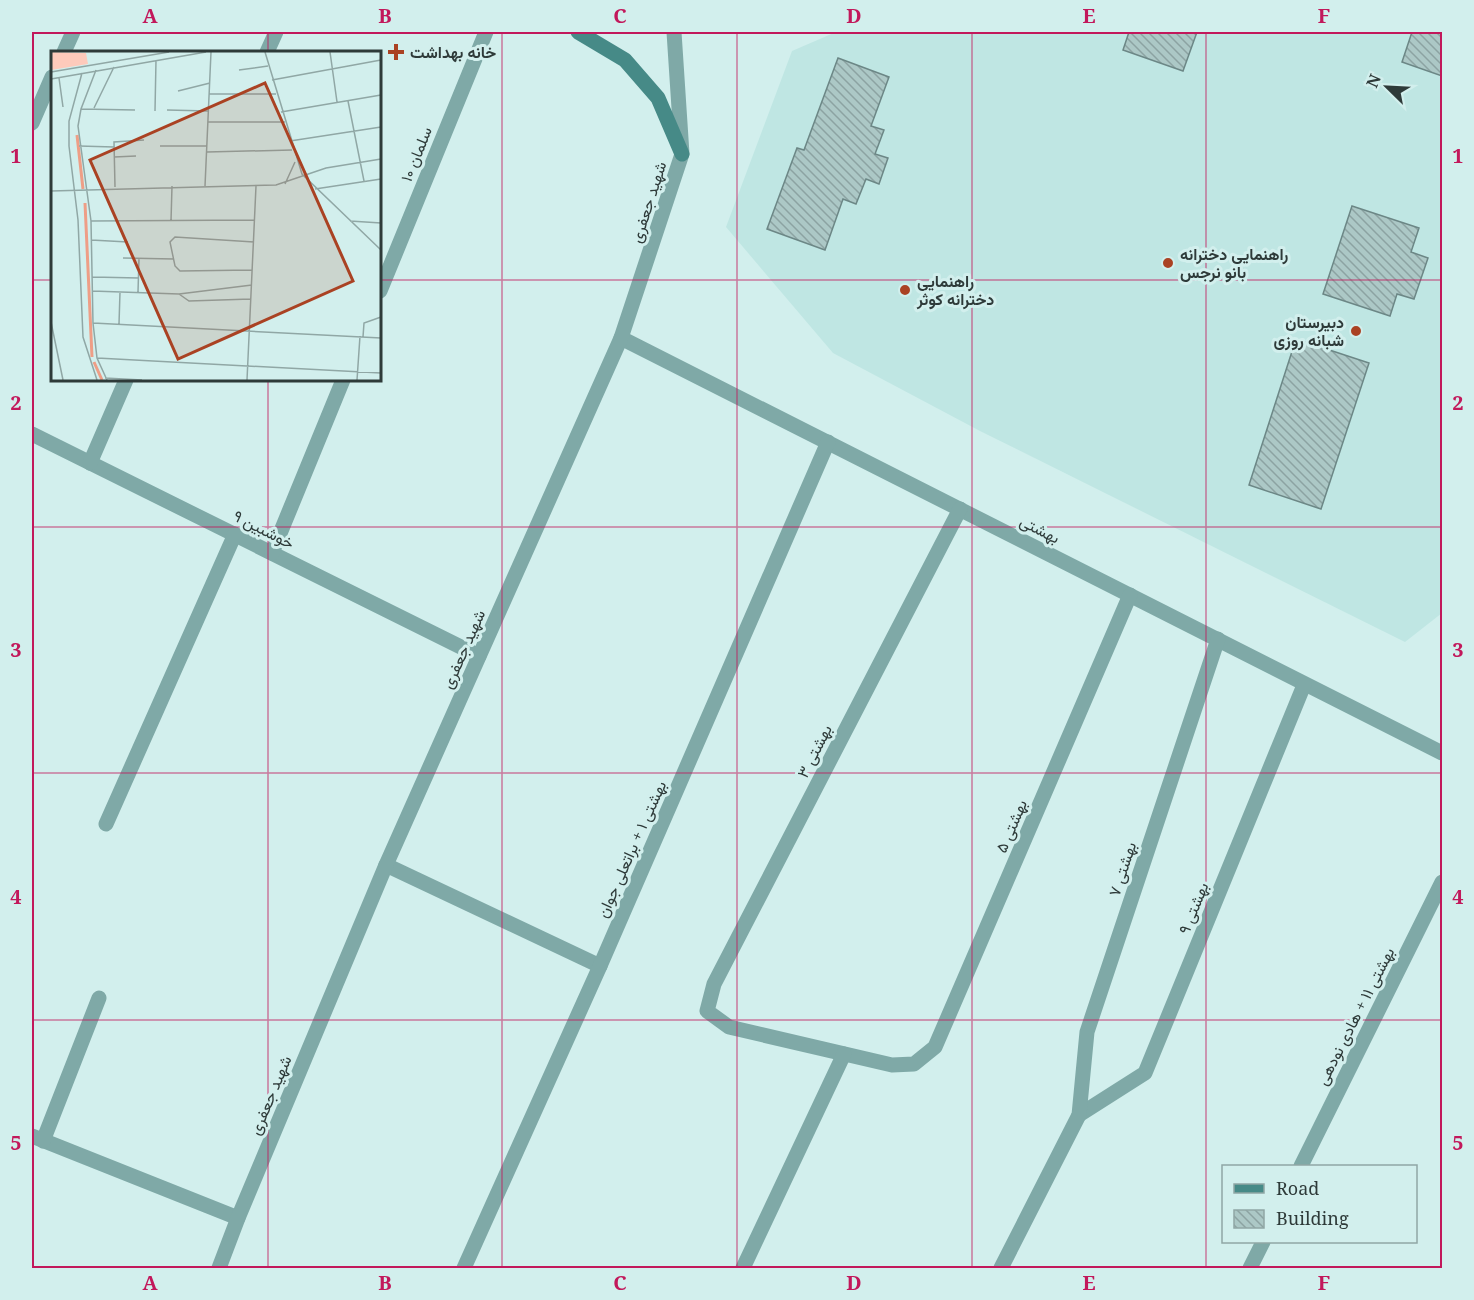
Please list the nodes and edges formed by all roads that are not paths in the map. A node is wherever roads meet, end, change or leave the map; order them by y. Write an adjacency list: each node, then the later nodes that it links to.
1 (73, 32): 6 (street)
2 (276, 32): 7 (street)
3 (486, 32): 11 (street, سلمان ۱۰)
4 (578, 32): 10 (main road)
5 (674, 32): 10 (street, شهید جعفری)
6 (64, 51)
7 (267, 51)
8 (51, 79): 9 (street)
9 (32, 123)
10 (682, 154): 12 (street, شهید جعفری)
11 (381, 289)
12 (621, 338): 16 (street, بهشتی); 23 (street, شهید جعفری)
13 (126, 381): 17 (street)
14 (343, 381): 20 (street)
15 (32, 434): 17 (street, خوشبین ۹)
16 (828, 442): 18 (street, بهشتی); 29 (street, بهشتی ۱ + براتعلی جوان)
17 (90, 463): 19 (street, خوشبین ۹)
18 (960, 509): 21 (street, بهشتی); 31 (street, بهشتی ۳)
19 (235, 534): 20 (street, خوشبین ۹); 26 (street)
20 (272, 553): 23 (street, خوشبین ۹)
21 (1130, 595): 22 (street, بهشتی); 31 (street, بهشتی ۵)
22 (1218, 639): 24 (street, بهشتی); 32 (street, بهشتی ۷)
23 (479, 656): 27 (street, شهید جعفری)
24 (1304, 685): 25 (street, بهشتی); 32 (street, بهشتی ۹)
25 (1443, 753)
26 (106, 824)
27 (386, 865): 29 (street); 35 (street, شهید جعفری)
28 (1443, 882): 34 (street, بهشتی ۱۱ + هادی نودهی)
29 (600, 966): 39 (street, بهشتی ۱ + براتعلی جوان)
30 (99, 998): 33 (street)
31 (844, 1054): 37 (street)
32 (1079, 1115): 40 (street)
33 (37, 1139): 35 (street)
34 (1301, 1165)
35 (238, 1218): 38 (street, شهید جعفری)
36 (1263, 1243): 41 (street)
37 (746, 1268)
38 (219, 1269)
39 (464, 1269)
40 (1001, 1269)
41 (1250, 1269)

